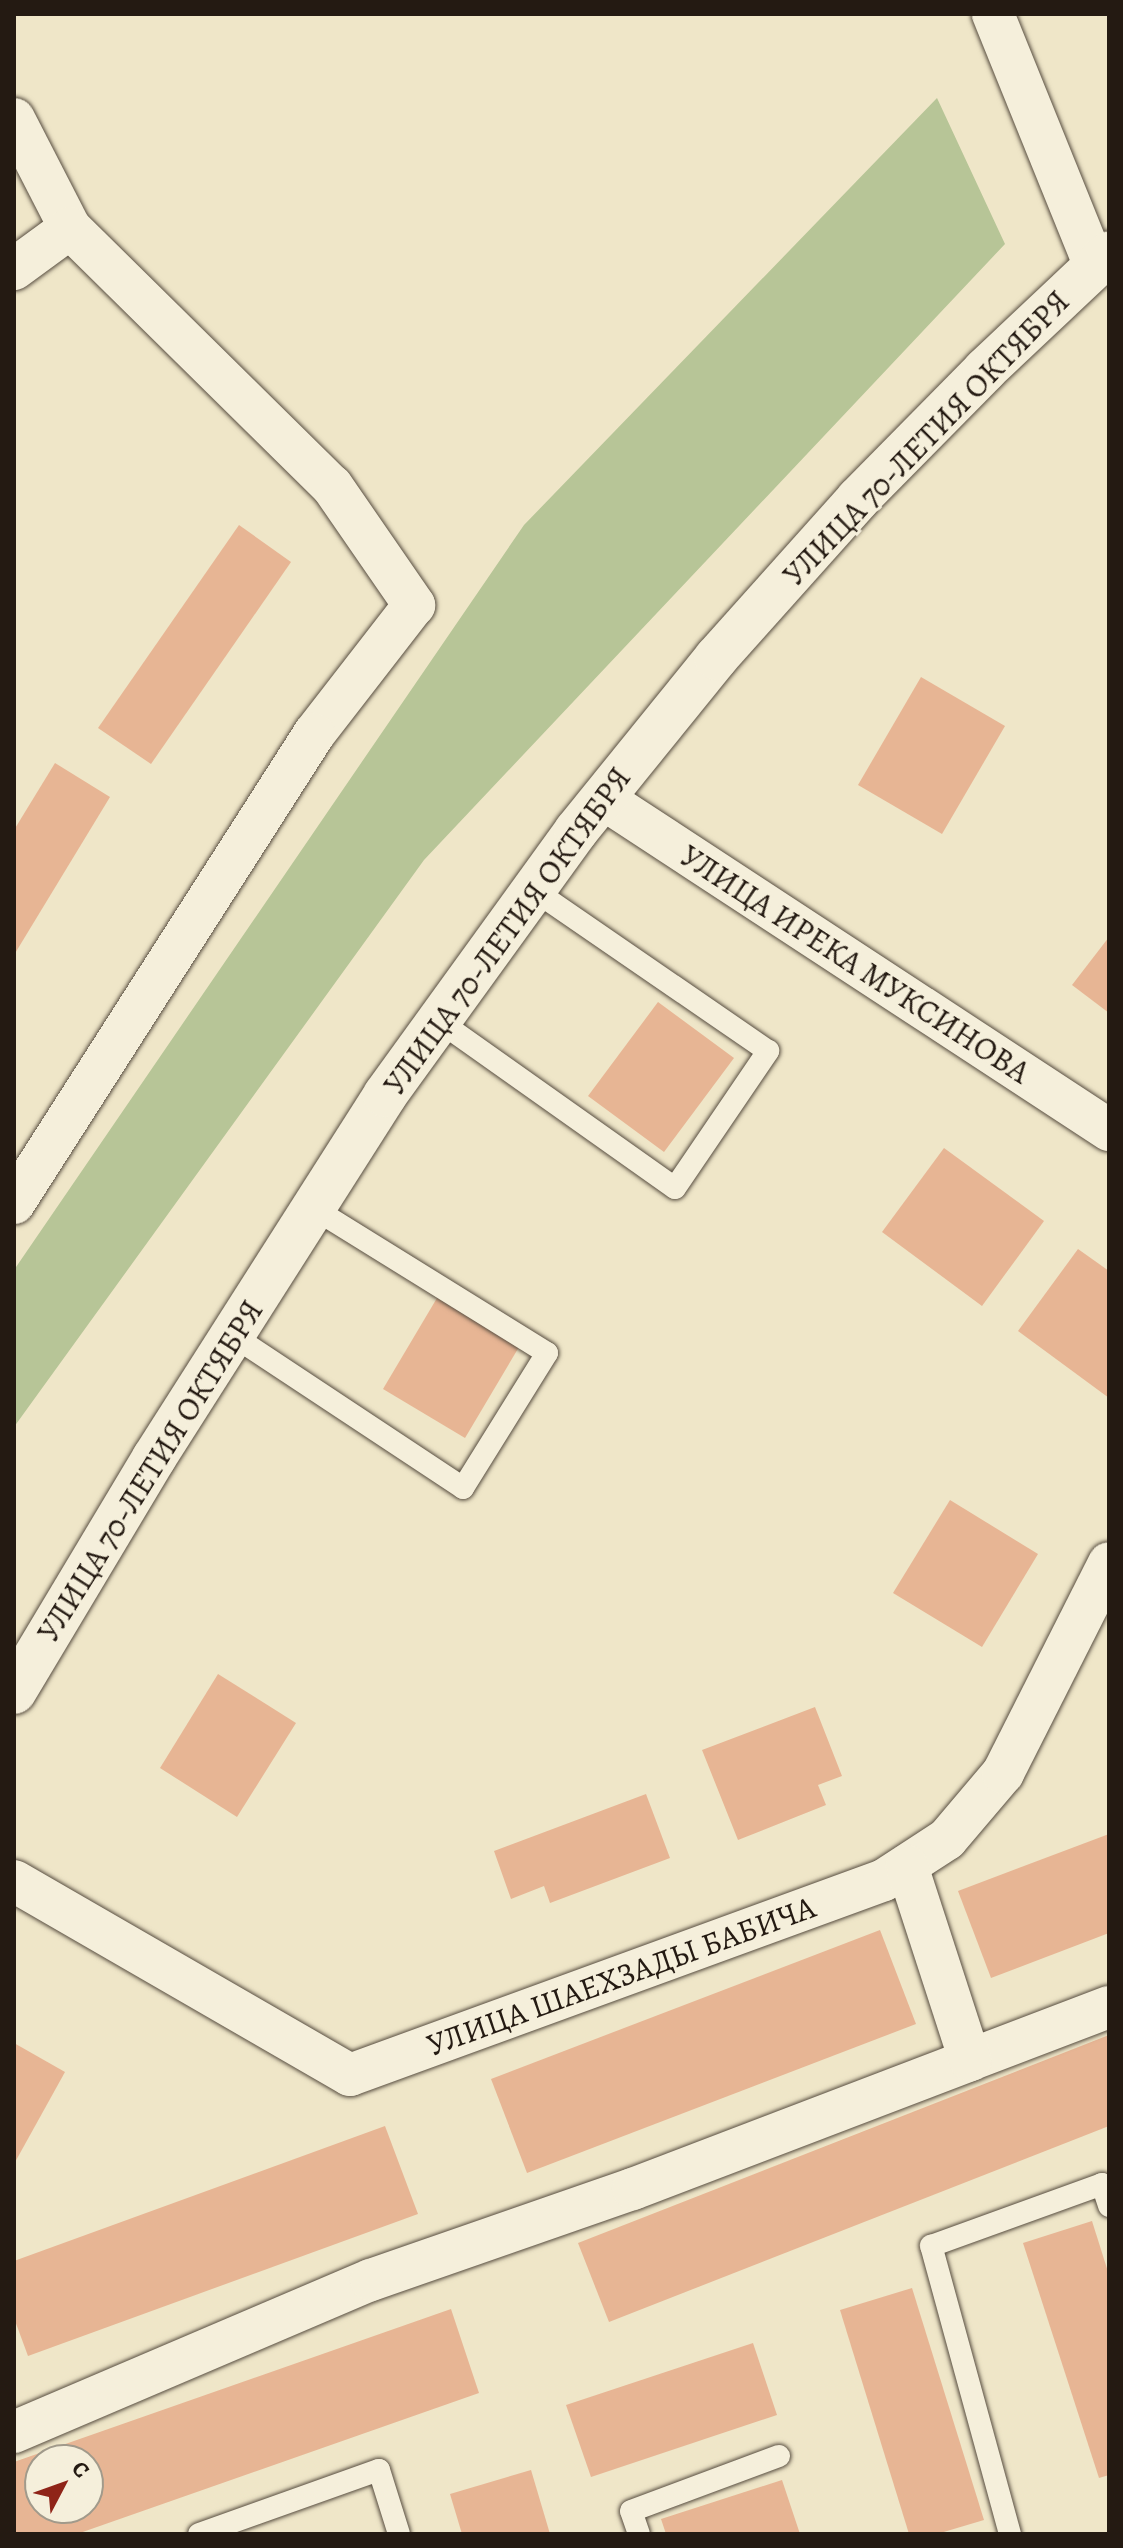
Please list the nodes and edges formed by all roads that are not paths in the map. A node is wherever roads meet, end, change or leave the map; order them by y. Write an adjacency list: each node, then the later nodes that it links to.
1 (993, 14): 4 (street)
2 (14, 119): 3 (street)
3 (70, 228): 5 (street); 10 (street)
4 (1102, 260): 6 (main road, УЛИЦА 70-ЛЕТИЯ ОКТЯБРЯ)
5 (14, 269)
6 (602, 798): 7 (main road, УЛИЦА 70-ЛЕТИЯ ОКТЯБРЯ); 9 (street, УЛИЦА ИРЕКА МУКСИНОВА)
7 (534, 890): 8 (main road, УЛИЦА 70-ЛЕТИЯ ОКТЯБРЯ); 8 (lane)
8 (439, 1021): 11 (main road, УЛИЦА 70-ЛЕТИЯ ОКТЯБРЯ)
9 (1109, 1130)
10 (14, 1203)
11 (313, 1208): 12 (main road, УЛИЦА 70-ЛЕТИЯ ОКТЯБРЯ); 12 (lane)
12 (232, 1335): 14 (main road, УЛИЦА 70-ЛЕТИЯ ОКТЯБРЯ)
13 (1109, 1563): 15 (street, УЛИЦА ШАЕХЗАДЫ БАБИЧА)
14 (14, 1692)
15 (907, 1866): 16 (street, УЛИЦА ШАЕХЗАДЫ БАБИЧА); 18 (street)
16 (14, 1881)
17 (1109, 2007): 18 (street)
18 (970, 2060): 20 (street)
19 (1109, 2206): 25 (lane)
20 (14, 2432)
21 (779, 2456): 24 (lane)
22 (199, 2534): 23 (lane)
23 (399, 2534)
24 (639, 2534)
25 (1010, 2534)

